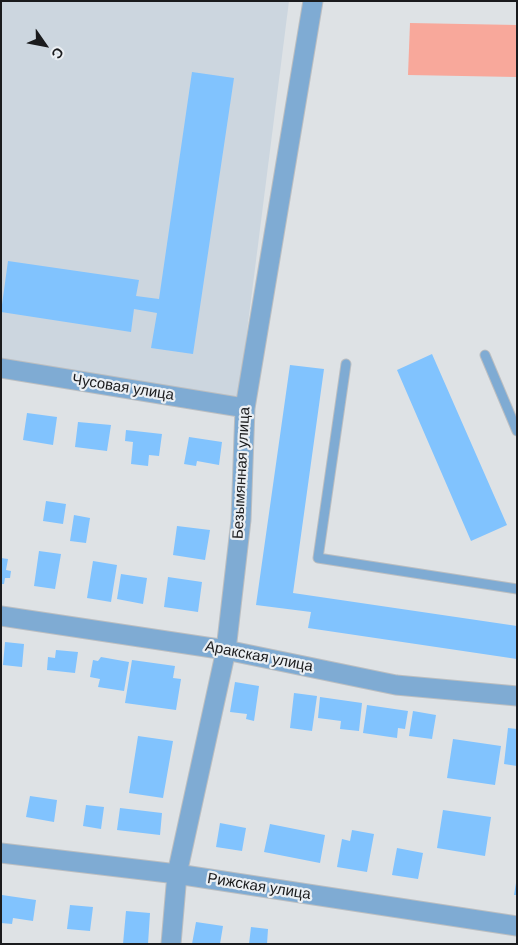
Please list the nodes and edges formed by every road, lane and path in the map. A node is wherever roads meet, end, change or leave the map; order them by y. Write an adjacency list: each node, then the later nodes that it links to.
1 (313, 1): 5 (street, Безымянная улица)
2 (485, 355): 6 (lane)
3 (346, 364): 7 (lane)
4 (1, 368): 5 (street, Чусовая улица)
5 (245, 408): 9 (street, Безымянная улица)
6 (517, 430)
7 (517, 589)
8 (1, 616): 9 (street, Аракская улица)
9 (226, 650): 10 (street, Аракская улица); 12 (street, Безымянная улица)
10 (517, 696)
11 (1, 853): 12 (street, Рижская улица)
12 (177, 874): 13 (street, Рижская улица); 14 (street, Безымянная улица)
13 (517, 926)
14 (170, 944)

